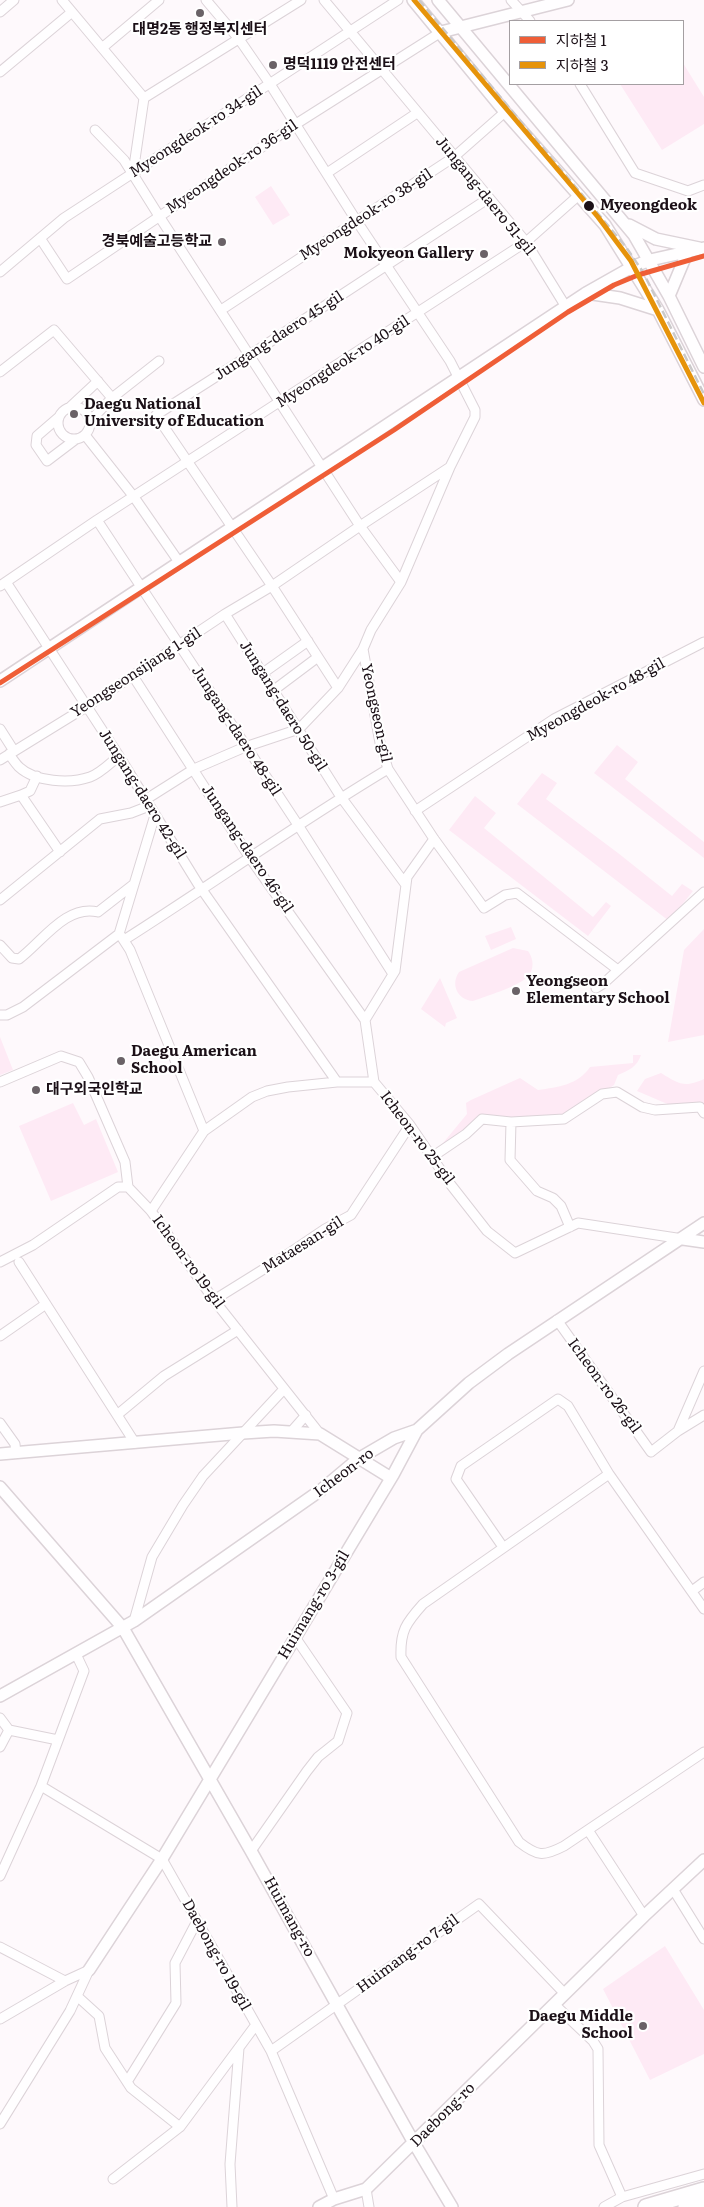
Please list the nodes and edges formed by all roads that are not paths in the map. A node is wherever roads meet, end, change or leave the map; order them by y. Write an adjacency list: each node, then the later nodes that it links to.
1 (14, 0): 12 (street)
2 (62, 0): 14 (street)
3 (160, 0): 20 (street)
4 (206, 0): 19 (street)
5 (301, 0): 19 (street)
6 (324, 0): 17 (street, Jungang-daero 51-gil)
7 (398, 0): 17 (street, Myeongdeok-ro 34-gil)
8 (412, 0): 18 (street)
9 (438, 0): 16 (street)
10 (511, 0): 13 (street)
11 (568, 0): 13 (street)
12 (1, 10)
13 (520, 11): 15 (street); 16 (street)
14 (72, 12): 20 (street); 22 (street)
15 (529, 20)
16 (461, 26): 18 (street); 24 (street)
17 (350, 32): 21 (street, Jungang-daero 51-gil); 23 (street, Myeongdeok-ro 34-gil)
18 (441, 32): 21 (street, Myeongdeok-ro 36-gil); 28 (street)
19 (239, 38): 23 (street); 27 (street)
20 (102, 48): 27 (street)
21 (382, 70): 29 (street, Jungang-daero 51-gil); 30 (street, Myeongdeok-ro 36-gil)
22 (0, 72)
23 (270, 84): 30 (street); 33 (street, Myeongdeok-ro 34-gil)
24 (509, 84)
25 (510, 85): 40 (street)
26 (581, 85): 35 (street)
27 (144, 98): 33 (street)
28 (506, 112): 32 (street, Myeongdeok-ro 38-gil); 36 (street)
29 (417, 113): 32 (street, Jungang-daero 51-gil); 34 (street)
30 (296, 124): 34 (street); 38 (street, Myeongdeok-ro 36-gil)
31 (95, 130): 33 (street)
32 (454, 157): 37 (street, Jungang-daero 51-gil); 39 (street, Myeongdeok-ro 38-gil)
33 (134, 172): 38 (street); 41 (street, Myeongdeok-ro 34-gil)
34 (328, 173): 39 (street)
35 (704, 185)
36 (579, 195): 42 (street, Myeongdeok-ro 40-gil); 47 (street)
37 (489, 198): 42 (street, Jungang-daero 51-gil); 46 (street, Jungang-daero 45-gil)
38 (159, 216): 41 (street, Myeongdeok-ro 36-gil); 52 (street)
39 (356, 220): 46 (street); 52 (street, Myeongdeok-ro 38-gil)
40 (624, 223): 43 (street); 45 (street)
41 (40, 238): 48 (street, Myeongdeok-ro 34-gil)
42 (526, 242): 51 (street, Jungang-daero 51-gil); 54 (street, Myeongdeok-ro 40-gil)
43 (704, 249): 44 (street)
44 (686, 253): 45 (street); 50 (street)
45 (650, 260): 47 (street); 50 (street)
46 (386, 266): 54 (street); 55 (street, Jungang-daero 45-gil)
47 (632, 267): 49 (street); 53 (street)
48 (0, 272)
49 (586, 293): 51 (street); 53 (street)
50 (669, 296): 57 (street)
51 (566, 307): 59 (street)
52 (221, 310): 55 (street)
53 (658, 310): 62 (street)
54 (418, 314): 59 (street); 63 (street, Myeongdeok-ro 40-gil)
55 (250, 355): 63 (street); 68 (street, Jungang-daero 45-gil)
56 (159, 361): 61 (street)
57 (704, 367)
58 (0, 372): 60 (street)
59 (459, 378): 69 (street, Yeongseon-gil); 70 (street)
60 (98, 381): 61 (street); 64 (street)
61 (112, 398): 66 (street)
62 (704, 400)
63 (280, 403): 68 (street, Myeongdeok-ro 40-gil); 70 (street)
64 (68, 408): 65 (street); 66 (street)
65 (59, 417): 67 (street); 67 (street)
66 (90, 421): 67 (street)
67 (80, 437): 71 (street)
68 (188, 462): 71 (street, Myeongdeok-ro 40-gil); 74 (street, Jungang-daero 45-gil)
69 (450, 467): 73 (street, Yeongseonsijang 1-gil); 76 (street, Yeongseon-gil)
70 (324, 469): 73 (street); 74 (street)
71 (134, 497): 72 (street, Myeongdeok-ro 40-gil); 75 (street)
72 (97, 520): 77 (street, Myeongdeok-ro 40-gil); 78 (street, Jungang-daero 48-gil)
73 (360, 526): 76 (street); 79 (street, Yeongseonsijang 1-gil)
74 (232, 529): 75 (street); 79 (street, Jungang-daero 45-gil)
75 (179, 562): 78 (street)
76 (401, 582): 85 (street, Yeongseon-gil)
77 (3, 584): 84 (street, Jungang-daero 42-gil)
78 (142, 586): 83 (street, Jungang-daero 48-gil); 84 (street)
79 (272, 586): 80 (street, Yeongseonsijang 1-gil); 81 (street)
80 (225, 614): 83 (street, Yeongseonsijang 1-gil); 87 (street, Jungang-daero 50-gil)
81 (308, 641): 86 (street); 87 (street)
82 (704, 642): 106 (street, Myeongdeok-ro 48-gil)
83 (180, 644): 88 (street, Yeongseonsijang 1-gil); 95 (street, Jungang-daero 48-gil)
84 (50, 647): 89 (street); 92 (street, Jungang-daero 42-gil)
85 (363, 649): 90 (street); 100 (street, Yeongseon-gil)
86 (318, 657): 90 (street); 91 (street)
87 (263, 674): 91 (street, Jungang-daero 50-gil)
88 (133, 676): 92 (street, Yeongseonsijang 1-gil); 99 (street, Jungang-daero 46-gil)
89 (0, 681)
90 (338, 688): 94 (street)
91 (274, 690): 94 (street, Jungang-daero 50-gil)
92 (86, 707): 96 (street, Yeongseonsijang 1-gil); 97 (street, Jungang-daero 42-gil)
93 (0, 729): 96 (street)
94 (299, 729): 95 (street); 103 (street, Jungang-daero 50-gil)
95 (245, 747): 99 (street); 108 (street, Jungang-daero 48-gil)
96 (11, 753): 98 (street, Yeongseonsijang 1-gil); 101 (street)
97 (119, 756): 101 (street); 105 (street, Jungang-daero 42-gil)
98 (0, 760)
99 (194, 769): 105 (street); 111 (street, Jungang-daero 46-gil)
100 (388, 769): 103 (street); 106 (street, Yeongseon-gil)
101 (37, 776): 102 (street)
102 (21, 795): 104 (street); 110 (street)
103 (341, 797): 108 (street); 113 (street, Jungang-daero 50-gil)
104 (0, 802)
105 (147, 803): 107 (street, Jungang-daero 42-gil); 110 (street)
106 (415, 811): 109 (street, Yeongseon-gil)
107 (155, 814): 112 (street); 114 (street, Jungang-daero 42-gil)
108 (298, 824): 111 (street); 120 (street, Jungang-daero 48-gil)
109 (434, 839): 113 (street); 119 (street, Yeongseon-gil)
110 (60, 852): 116 (street)
111 (250, 858): 114 (street); 123 (street, Jungang-daero 46-gil)
112 (134, 884): 117 (street); 118 (street)
113 (406, 885): 120 (street)
114 (203, 890): 117 (street); 125 (street, Jungang-daero 42-gil)
115 (704, 892): 119 (street)
116 (0, 900)
117 (122, 937): 122 (street); 130 (street)
118 (2, 951)
119 (618, 970): 121 (street)
120 (393, 974): 123 (street)
121 (596, 988)
122 (0, 1015)
123 (365, 1020): 126 (street, Icheon-ro 25-gil)
124 (0, 1082): 132 (street)
125 (337, 1082): 126 (street); 130 (street, Icheon-ro 19-gil)
126 (374, 1082): 129 (street, Icheon-ro 25-gil)
127 (704, 1112): 128 (street)
128 (511, 1122): 131 (street); 135 (street)
129 (410, 1125): 131 (street, Icheon-ro 25-gil); 140 (street, Mataesan-gil)
130 (204, 1131): 133 (street, Icheon-ro 19-gil)
131 (432, 1157): 135 (street, Icheon-ro 25-gil)
132 (128, 1187): 133 (street); 138 (street)
133 (151, 1211): 140 (street, Icheon-ro 19-gil)
134 (704, 1223): 136 (street, Icheon-ro)
135 (570, 1227): 136 (street)
136 (683, 1239): 137 (street); 142 (street, Icheon-ro)
137 (704, 1242)
138 (0, 1262)
139 (19, 1262): 141 (street)
140 (214, 1300): 143 (street, Icheon-ro 19-gil)
141 (46, 1304): 144 (street); 147 (street)
142 (557, 1320): 151 (street, Icheon-ro); 152 (street, Icheon-ro 26-gil)
143 (238, 1330): 146 (street, Icheon-ro 19-gil); 147 (street)
144 (0, 1336)
145 (704, 1371): 152 (street)
146 (284, 1389): 148 (street, Icheon-ro 19-gil); 154 (street)
147 (117, 1415): 156 (street)
148 (306, 1415): 153 (street); 155 (street, Icheon-ro 19-gil)
149 (704, 1415): 152 (street)
150 (0, 1423): 157 (street)
151 (417, 1430): 159 (street, Icheon-ro); 161 (street, Huimang-ro 3-gil)
152 (678, 1431)
153 (291, 1432): 154 (street); 155 (street)
154 (243, 1433): 156 (street); 167 (street)
155 (320, 1434): 159 (street)
156 (135, 1443): 157 (street)
157 (16, 1453): 158 (street)
158 (0, 1454)
159 (358, 1459): 161 (street); 167 (street, Icheon-ro)
160 (609, 1474): 163 (street); 163 (street); 165 (street)
161 (392, 1478): 169 (street, Huimang-ro 3-gil)
162 (0, 1487): 168 (street, Huimang-ro)
163 (503, 1546): 179 (street)
164 (704, 1582): 165 (street)
165 (692, 1591): 166 (street)
166 (704, 1609)
167 (134, 1621): 168 (street, Icheon-ro)
168 (123, 1628): 170 (street, Icheon-ro); 177 (street, Huimang-ro)
169 (295, 1637): 177 (street, Huimang-ro 3-gil); 180 (street)
170 (76, 1654): 171 (street, Icheon-ro); 174 (street)
171 (0, 1696)
172 (0, 1718): 173 (street)
173 (9, 1730): 174 (street); 175 (street)
174 (58, 1740): 178 (street)
175 (0, 1747)
176 (704, 1752): 179 (street)
177 (210, 1780): 180 (street, Huimang-ro); 181 (street, Huimang-ro 3-gil)
178 (41, 1786): 181 (street); 183 (street)
179 (588, 1830): 185 (street)
180 (252, 1850): 194 (street, Huimang-ro)
181 (162, 1859): 186 (street, Daebong-ro 19-gil); 189 (street, Huimang-ro 3-gil)
182 (704, 1860): 184 (street, Daebong-ro)
183 (0, 1876)
184 (674, 1889): 185 (street, Daebong-ro); 187 (street)
185 (644, 1916): 191 (street, Daebong-ro)
186 (196, 1921): 196 (street, Daebong-ro 19-gil); 199 (street)
187 (704, 1939)
188 (0, 1948): 190 (street)
189 (89, 1970): 190 (street); 192 (street)
190 (65, 1981): 195 (street)
191 (565, 1994): 193 (street, Daebong-ro); 194 (street, Huimang-ro 7-gil)
192 (77, 1996): 199 (street); 200 (street)
193 (554, 2004): 202 (street, Daebong-ro); 207 (street)
194 (338, 2005): 198 (street); 202 (street, Huimang-ro)
195 (0, 2019)
196 (255, 2026): 197 (street); 198 (street, Daebong-ro 19-gil)
197 (239, 2047): 201 (street); 210 (street)
198 (270, 2051): 208 (street, Daebong-ro 19-gil)
199 (127, 2082): 201 (street)
200 (0, 2124)
201 (180, 2127): 204 (street)
202 (414, 2143): 205 (street, Daebong-ro); 213 (street, Huimang-ro)
203 (704, 2174): 207 (street)
204 (112, 2179)
205 (366, 2189): 208 (street, Daebong-ro); 212 (street)
206 (704, 2190): 215 (highway)
207 (622, 2197): 214 (street)
208 (334, 2199): 211 (street, Daebong-ro)
209 (704, 2201): 216 (highway)
210 (232, 2207)
211 (319, 2207)
212 (369, 2207)
213 (452, 2207)
214 (604, 2207)
215 (646, 2207)
216 (686, 2207)

